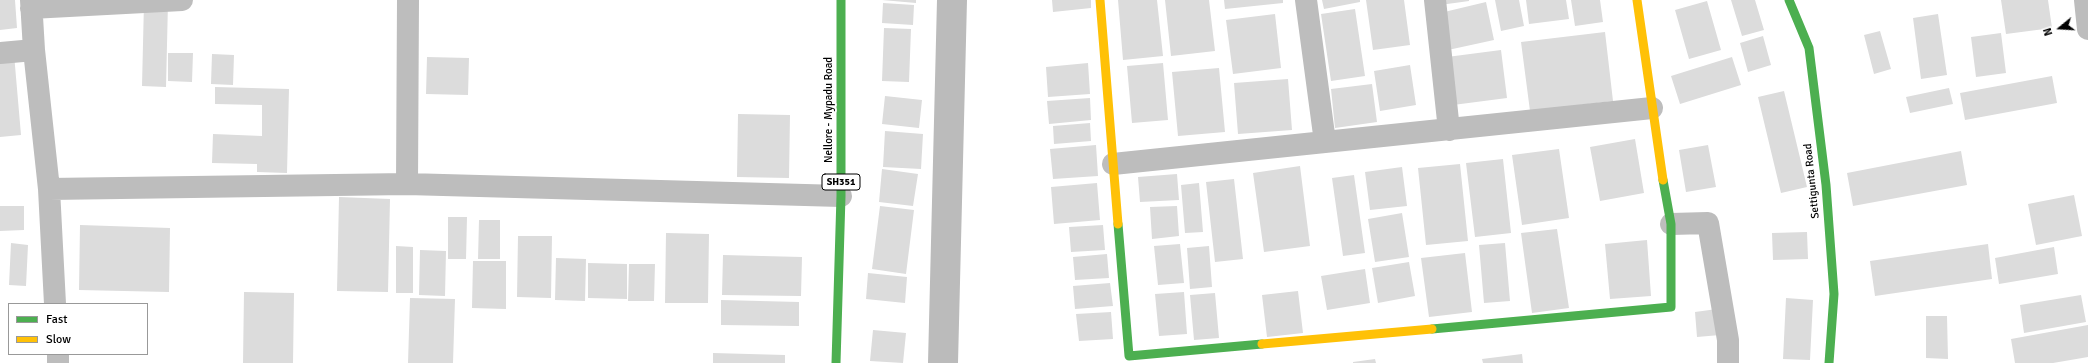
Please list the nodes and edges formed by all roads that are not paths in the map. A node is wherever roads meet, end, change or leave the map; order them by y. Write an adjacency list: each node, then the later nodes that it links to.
1 (182, 0): 10 (street)
2 (408, 0): 18 (street)
3 (840, 0): 20 (street, Nellore - Mypadu Road / SH351)
4 (1100, 0): 17 (street)
5 (1306, 0): 16 (street)
6 (1435, 0): 15 (street)
7 (1637, 0): 14 (street)
8 (1789, 0): 25 (street, Settigunta Road)
9 (2085, 0): 11 (street)
10 (31, 4): 12 (street)
11 (2088, 29)
12 (34, 50): 13 (street); 19 (street)
13 (0, 53)
14 (1652, 108): 15 (street); 21 (street)
15 (1449, 130): 16 (street)
16 (1325, 142): 17 (street)
17 (1113, 164): 21 (street)
18 (406, 184): 19 (street); 20 (street)
19 (49, 189): 22 (street)
20 (841, 196): 23 (street, Nellore - Mypadu Road / SH351)
21 (1672, 224): 24 (street)
22 (55, 303)
23 (836, 363)
24 (1728, 363)
25 (1829, 363)

